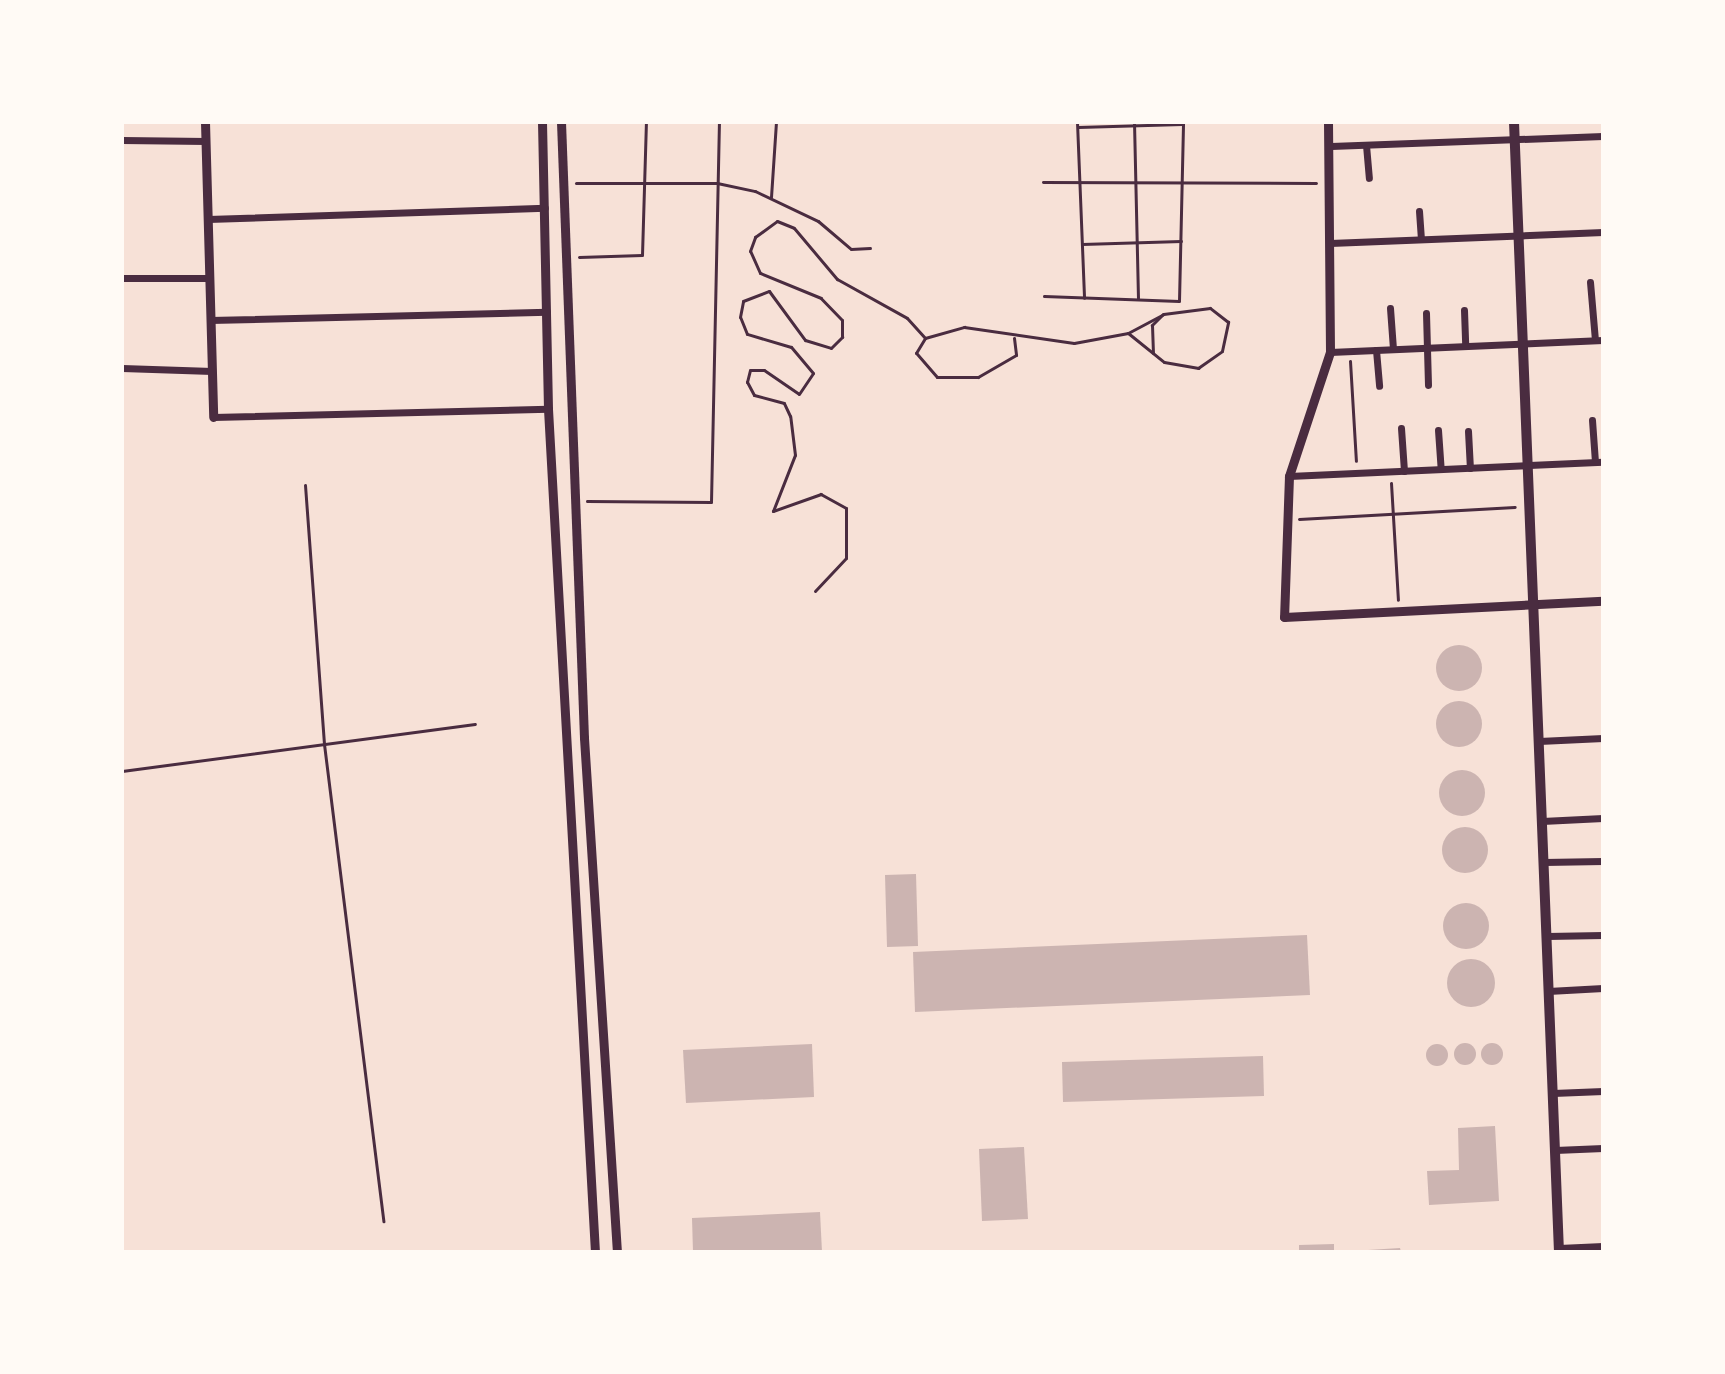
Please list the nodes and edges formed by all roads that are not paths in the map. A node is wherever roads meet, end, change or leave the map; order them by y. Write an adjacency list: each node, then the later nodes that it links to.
1 (207, 122): 9 (street)
2 (542, 122): 13 (street)
3 (561, 122): 75 (street)
4 (1328, 122): 11 (street)
5 (1514, 122): 7 (main road)
6 (1603, 136): 7 (street)
7 (1515, 139): 10 (street); 17 (main road)
8 (122, 140): 9 (street)
9 (206, 141): 15 (street)
10 (1366, 145): 11 (street); 12 (street)
11 (1331, 146): 19 (street)
12 (1369, 178)
13 (545, 208): 15 (street); 25 (street)
14 (1419, 211): 18 (street)
15 (208, 219): 21 (street)
16 (1603, 232): 17 (street)
17 (1519, 235): 18 (street); 29 (main road)
18 (1421, 239): 19 (street)
19 (1330, 243): 34 (street)
20 (122, 278): 21 (street)
21 (209, 278): 27 (street)
22 (1590, 282): 28 (street)
23 (1390, 308): 32 (street)
24 (1464, 310): 30 (street)
25 (547, 312): 27 (street); 39 (street)
26 (1426, 313): 31 (street)
27 (210, 320): 36 (street)
28 (1599, 340): 29 (street)
29 (1523, 344): 30 (street); 46 (main road)
30 (1465, 346): 31 (street)
31 (1427, 348): 32 (street); 37 (street)
32 (1393, 349): 33 (street)
33 (1376, 350): 34 (street); 38 (street)
34 (1330, 352): 50 (street)
35 (122, 368): 36 (street)
36 (212, 371): 40 (street)
37 (1428, 385)
38 (1379, 386)
39 (548, 409): 40 (street); 74 (street)
40 (213, 417)
41 (1592, 420): 45 (street)
42 (1401, 428): 49 (street)
43 (1438, 430): 48 (street)
44 (1468, 431): 47 (street)
45 (1599, 462): 46 (street)
46 (1528, 465): 47 (street); 53 (main road)
47 (1470, 468): 48 (street)
48 (1441, 469): 49 (street)
49 (1404, 471): 50 (street)
50 (1289, 476): 53 (street)
51 (305, 485): 57 (lane)
52 (1603, 601): 53 (street)
53 (1534, 605): 56 (main road)
54 (475, 724): 57 (lane)
55 (1603, 738): 56 (street)
56 (1539, 741): 60 (main road)
57 (324, 744): 58 (lane); 71 (lane)
58 (122, 771)
59 (1603, 818): 60 (street)
60 (1542, 821): 62 (main road)
61 (1603, 861): 62 (street)
62 (1544, 862): 64 (main road)
63 (1603, 935): 64 (street)
64 (1547, 936): 66 (main road)
65 (1603, 988): 66 (street)
66 (1548, 991): 68 (main road)
67 (1603, 1091): 68 (street)
68 (1553, 1093): 70 (main road)
69 (1603, 1148): 70 (street)
70 (1555, 1150): 73 (main road)
71 (383, 1221)
72 (1603, 1247): 73 (street)
73 (1559, 1250)
74 (595, 1252)
75 (617, 1252)

